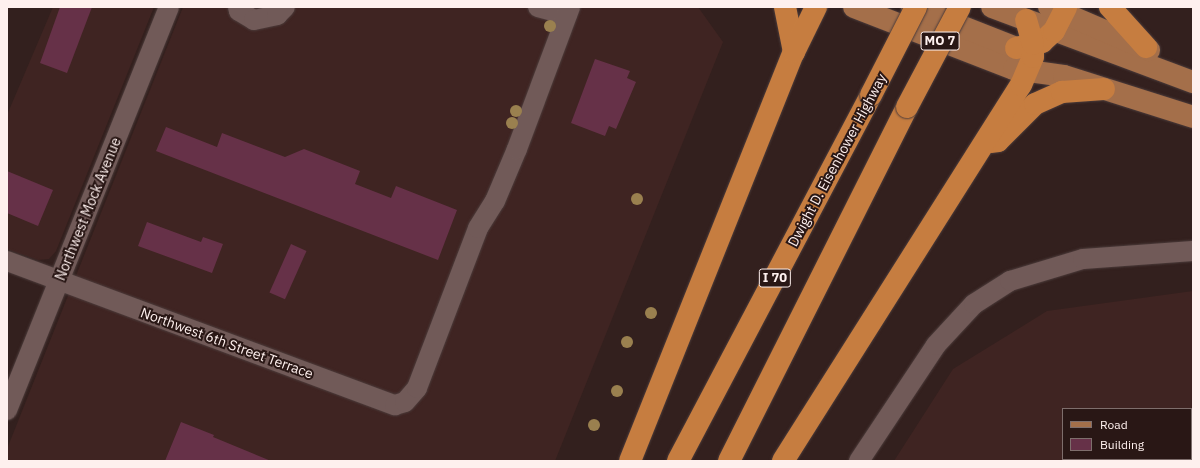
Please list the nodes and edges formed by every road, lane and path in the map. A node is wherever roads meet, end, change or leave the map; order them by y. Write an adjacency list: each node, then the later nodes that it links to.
1 (170, 7): 25 (street, Northwest Mock Avenue)
2 (238, 7): 3 (street)
3 (285, 7)
4 (538, 7): 13 (street)
5 (785, 7): 17 (highway)
6 (816, 7): 17 (highway)
7 (854, 7): 18 (main road, MO 7)
8 (912, 7): 18 (main road, MO 7)
9 (916, 7): 28 (highway, Dwight D. Eisenhower Highway / I 70, bridge)
10 (960, 7): 29 (highway, I 70, bridge)
11 (992, 7): 15 (main road)
12 (1110, 7): 16 (highway)
13 (569, 11): 25 (street, Northwest 6th Street Terrace)
14 (1058, 14): 15 (main road); 16 (main road); 18 (highway); 19 (main road)
15 (1026, 20): 18 (highway)
16 (1146, 47): 19 (main road)
17 (794, 52): 27 (highway)
18 (1028, 55): 20 (main road, MO 7); 22 (highway)
19 (1193, 81)
20 (1104, 89): 21 (main road, MO 7); 22 (highway)
21 (1193, 117)
22 (985, 142): 30 (highway)
23 (1193, 251): 31 (street)
24 (7, 262): 25 (street, Northwest 6th Street Terrace)
25 (59, 282): 26 (street, Northwest Mock Avenue)
26 (7, 410)
27 (630, 461)
28 (678, 461)
29 (729, 461)
30 (784, 461)
31 (859, 461)

